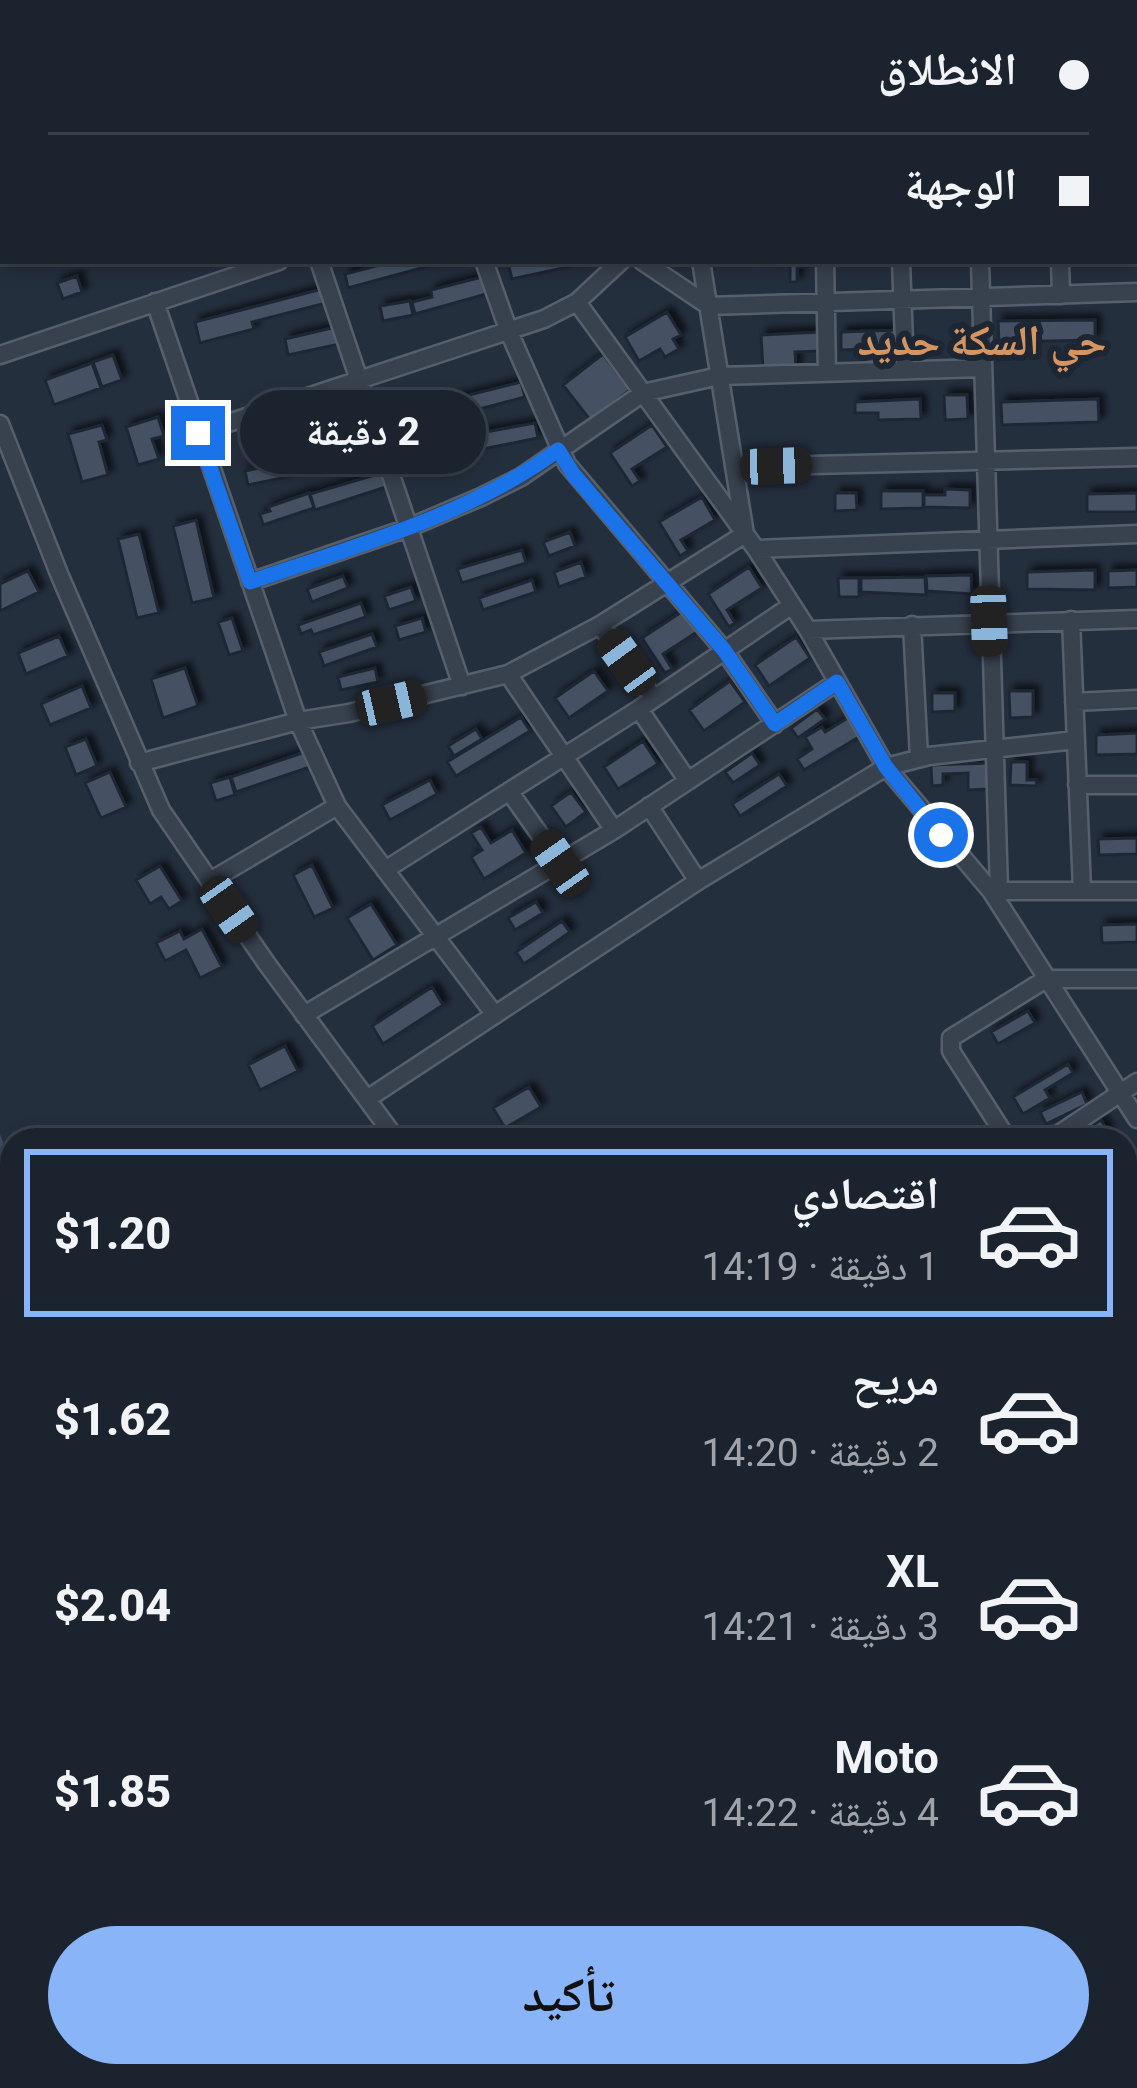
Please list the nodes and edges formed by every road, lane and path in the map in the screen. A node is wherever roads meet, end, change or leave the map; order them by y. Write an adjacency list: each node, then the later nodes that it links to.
1 (270, 264): 15 (street)
2 (320, 264): 25 (street)
3 (485, 264): 19 (street)
4 (617, 264): 16 (street)
5 (647, 264): 18 (street)
6 (702, 264): 18 (street)
7 (825, 264): 17 (street)
8 (902, 264): 14 (street)
9 (980, 264): 13 (street)
10 (1060, 264): 12 (street)
11 (1137, 292): 12 (street)
12 (1061, 295): 13 (street)
13 (981, 298): 14 (street); 21 (street)
14 (902, 300): 17 (street); 22 (street)
15 (155, 302): 20 (street); 28 (street)
16 (577, 302): 19 (street); 26 (street)
17 (826, 302): 18 (street); 23 (street)
18 (710, 306): 24 (street)
19 (509, 332): 25 (street); 29 (street)
20 (0, 355)
21 (983, 368): 22 (street); 31 (street)
22 (905, 370): 23 (street)
23 (827, 373): 24 (street)
24 (719, 376): 26 (street); 32 (street)
25 (356, 379): 28 (street); 33 (street)
26 (643, 393): 29 (street); 36 (street)
27 (0, 424): 59 (street)
28 (198, 433): 37 (street)
29 (558, 450): 33 (street); 38 (street)
30 (1137, 457): 31 (street)
31 (985, 461): 32 (street); 35 (street)
32 (734, 467): 36 (street)
33 (408, 527): 37 (street); 49 (street)
34 (1137, 534): 35 (street)
35 (987, 538): 36 (street); 42 (street)
36 (751, 541): 38 (street); 39 (street)
37 (250, 582): 53 (street)
38 (664, 582): 43 (street); 46 (street)
39 (793, 605): 45 (street); 46 (street)
40 (1137, 619): 41 (street)
41 (1071, 620): 42 (street); 51 (street)
42 (989, 621): 44 (street); 56 (street)
43 (600, 625): 47 (street); 52 (street)
44 (912, 625): 45 (street); 58 (street)
45 (808, 630): 48 (street)
46 (724, 650): 52 (street); 54 (street)
47 (508, 674): 49 (street); 57 (street)
48 (837, 682): 54 (street); 60 (street)
49 (462, 686): 53 (street)
50 (1137, 699): 51 (street)
51 (1074, 701): 55 (street)
52 (646, 704): 57 (street); 61 (street)
53 (298, 721): 59 (street); 65 (street)
54 (775, 724): 61 (street)
55 (1076, 740): 56 (street); 62 (street)
56 (993, 749): 58 (street); 72 (street)
57 (562, 756): 64 (street); 67 (street)
58 (919, 757): 60 (street)
59 (139, 763): 70 (street)
60 (886, 767): 71 (street); 72 (street)
61 (688, 781): 66 (street)
62 (1077, 785): 63 (street); 73 (street)
63 (1137, 785)
64 (509, 791): 68 (street); 69 (street)
65 (337, 806): 69 (street); 70 (street)
66 (649, 806): 67 (street); 71 (street)
67 (614, 830): 68 (street)
68 (560, 863): 75 (street)
69 (385, 870): 75 (street)
70 (210, 881): 78 (street)
71 (698, 881): 79 (street)
72 (995, 890): 73 (street); 76 (street)
73 (1082, 890): 74 (street)
74 (1137, 891)
75 (438, 936): 78 (street); 79 (street)
76 (1046, 979): 77 (street); 81 (street); 85 (street)
77 (1137, 979)
78 (304, 1015): 82 (street)
79 (495, 1015): 82 (street)
80 (1137, 1082): 81 (street)
81 (1118, 1094): 83 (street); 86 (street)
82 (367, 1099): 84 (street)
83 (1137, 1119)
84 (388, 1128)
85 (1001, 1128)
86 (1068, 1128)

